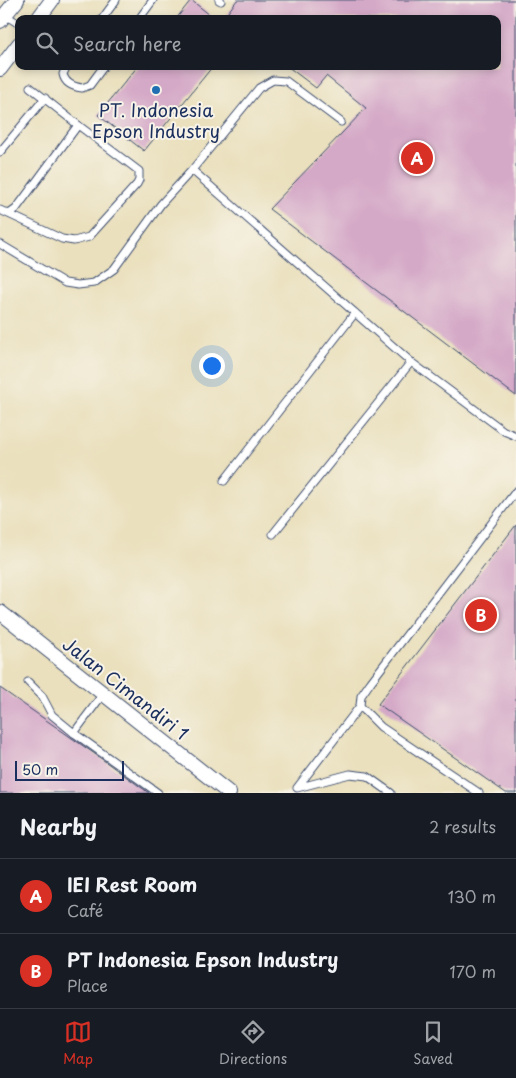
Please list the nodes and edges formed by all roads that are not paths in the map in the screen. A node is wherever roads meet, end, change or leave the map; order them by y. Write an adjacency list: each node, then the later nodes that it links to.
1 (17, 0): 8 (street)
2 (52, 0): 5 (street)
3 (116, 0): 6 (lane)
4 (149, 1): 7 (lane)
5 (41, 15)
6 (105, 15)
7 (140, 15)
8 (2, 16): 9 (lane)
9 (15, 22)
10 (15, 49): 11 (street)
11 (0, 69)
12 (65, 70): 13 (lane)
13 (101, 70)
14 (30, 87): 15 (lane)
15 (45, 98): 17 (lane); 18 (lane)
16 (341, 122): 19 (lane)
17 (78, 125): 21 (lane); 21 (lane)
18 (0, 152)
19 (192, 170): 22 (lane); 23 (lane)
20 (0, 210): 21 (lane)
21 (9, 214)
22 (0, 244)
23 (355, 313): 24 (lane); 26 (lane)
24 (411, 362): 25 (lane); 28 (lane)
25 (516, 436)
26 (224, 482)
27 (516, 491): 32 (lane)
28 (273, 534)
29 (0, 612): 31 (street, Jalan Cimandiri 1)
30 (28, 682): 33 (lane)
31 (103, 694): 33 (lane); 36 (street, Jalan Cimandiri 1)
32 (360, 706): 34 (lane); 38 (lane)
33 (74, 733): 35 (lane)
34 (297, 791): 37 (lane)
35 (158, 793)
36 (229, 793)
37 (391, 793)
38 (479, 793)

